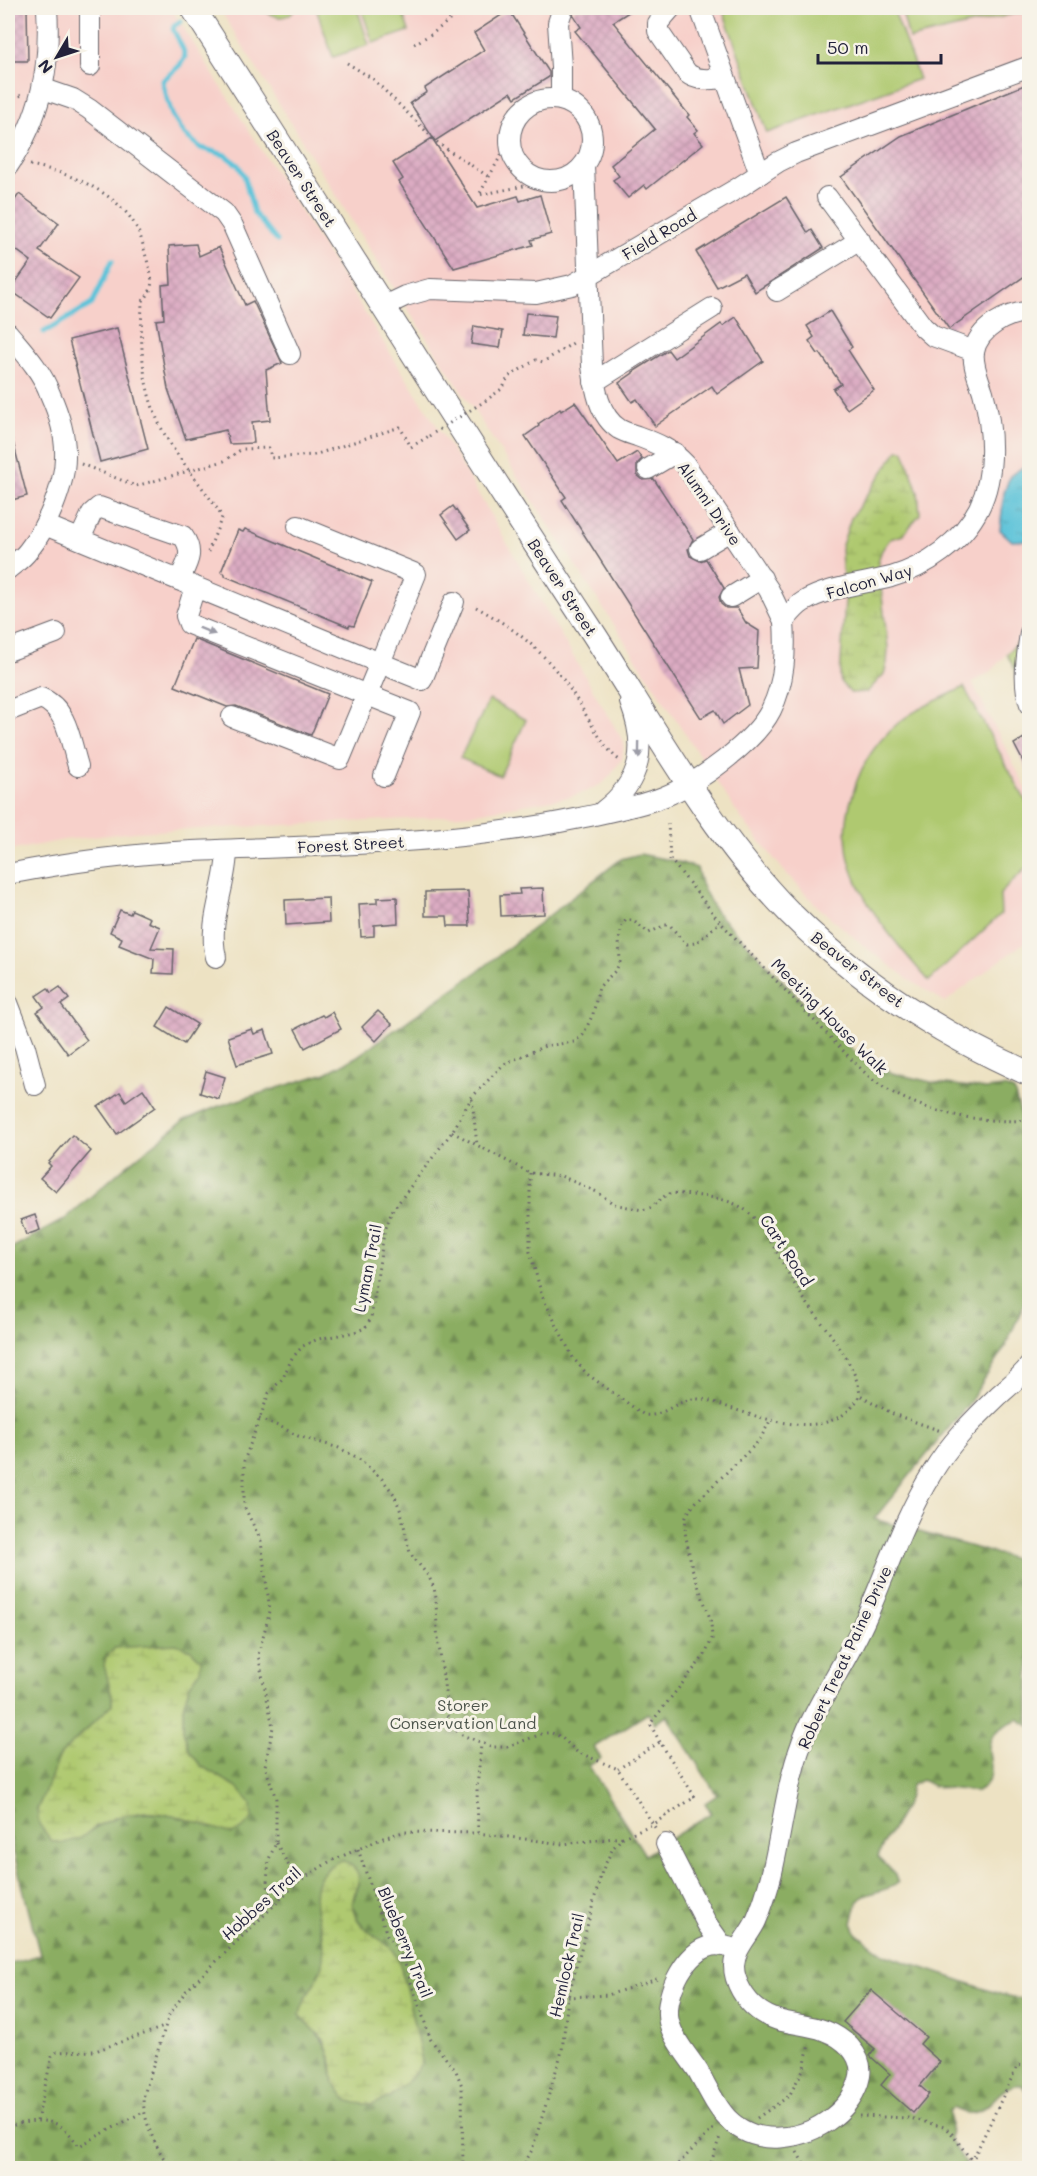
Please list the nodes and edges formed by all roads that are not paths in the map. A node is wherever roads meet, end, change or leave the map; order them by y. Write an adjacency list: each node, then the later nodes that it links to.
1 (47, 8): 10 (street)
2 (90, 8): 7 (street)
3 (193, 8): 19 (main road, Beaver Street)
4 (563, 8): 11 (street)
5 (671, 8): 9 (street)
6 (700, 8): 9 (street)
7 (90, 66)
8 (1029, 66): 14 (street)
9 (725, 78): 14 (street)
10 (44, 89): 12 (street); 24 (street)
11 (561, 100): 13 (street); 13 (street)
12 (9, 164)
13 (584, 165): 17 (street, Alumni Drive)
14 (760, 174): 17 (street, Field Road)
15 (827, 197): 16 (street)
16 (860, 240): 18 (street); 23 (street)
17 (589, 276): 19 (street, Field Road); 25 (street, Alumni Drive)
18 (777, 291)
19 (384, 306): 42 (main road, Beaver Street)
20 (712, 308): 25 (street)
21 (1029, 312): 23 (street)
22 (8, 333): 28 (street)
23 (974, 351): 38 (street, Falcon Way)
24 (290, 354)
25 (594, 382): 26 (street, Alumni Drive)
26 (675, 453): 27 (street); 30 (street, Alumni Drive)
27 (648, 469)
28 (45, 525): 31 (street); 33 (street)
29 (298, 526): 43 (street)
30 (729, 531): 32 (street); 34 (street, Alumni Drive)
31 (80, 539): 35 (street); 35 (street)
32 (700, 549)
33 (8, 569)
34 (762, 578): 36 (street); 38 (street, Alumni Drive)
35 (187, 583): 43 (street); 44 (street, one-way to 44)
36 (731, 597)
37 (454, 602): 43 (street)
38 (784, 621): 50 (street)
39 (56, 633): 41 (street)
40 (1029, 633): 45 (street)
41 (8, 651)
42 (608, 656): 50 (main road, Beaver Street); 51 (street, one-way to 51)
43 (380, 663): 44 (street)
44 (367, 694): 47 (street); 49 (street)
45 (1029, 704)
46 (8, 711): 48 (street)
47 (232, 717)
48 (78, 766)
49 (384, 776)
50 (689, 783): 51 (street, Forest Street); 56 (main road, Beaver Street)
51 (601, 813): 52 (street, Forest Street)
52 (227, 850): 53 (street, Forest Street); 54 (street)
53 (8, 874)
54 (216, 957)
55 (8, 1002): 57 (street)
56 (1028, 1075)
57 (35, 1085)
58 (1029, 1365): 60 (street, Robert Treat Paine Drive)
59 (666, 1844): 60 (street)
60 (730, 1948): 60 (street)

